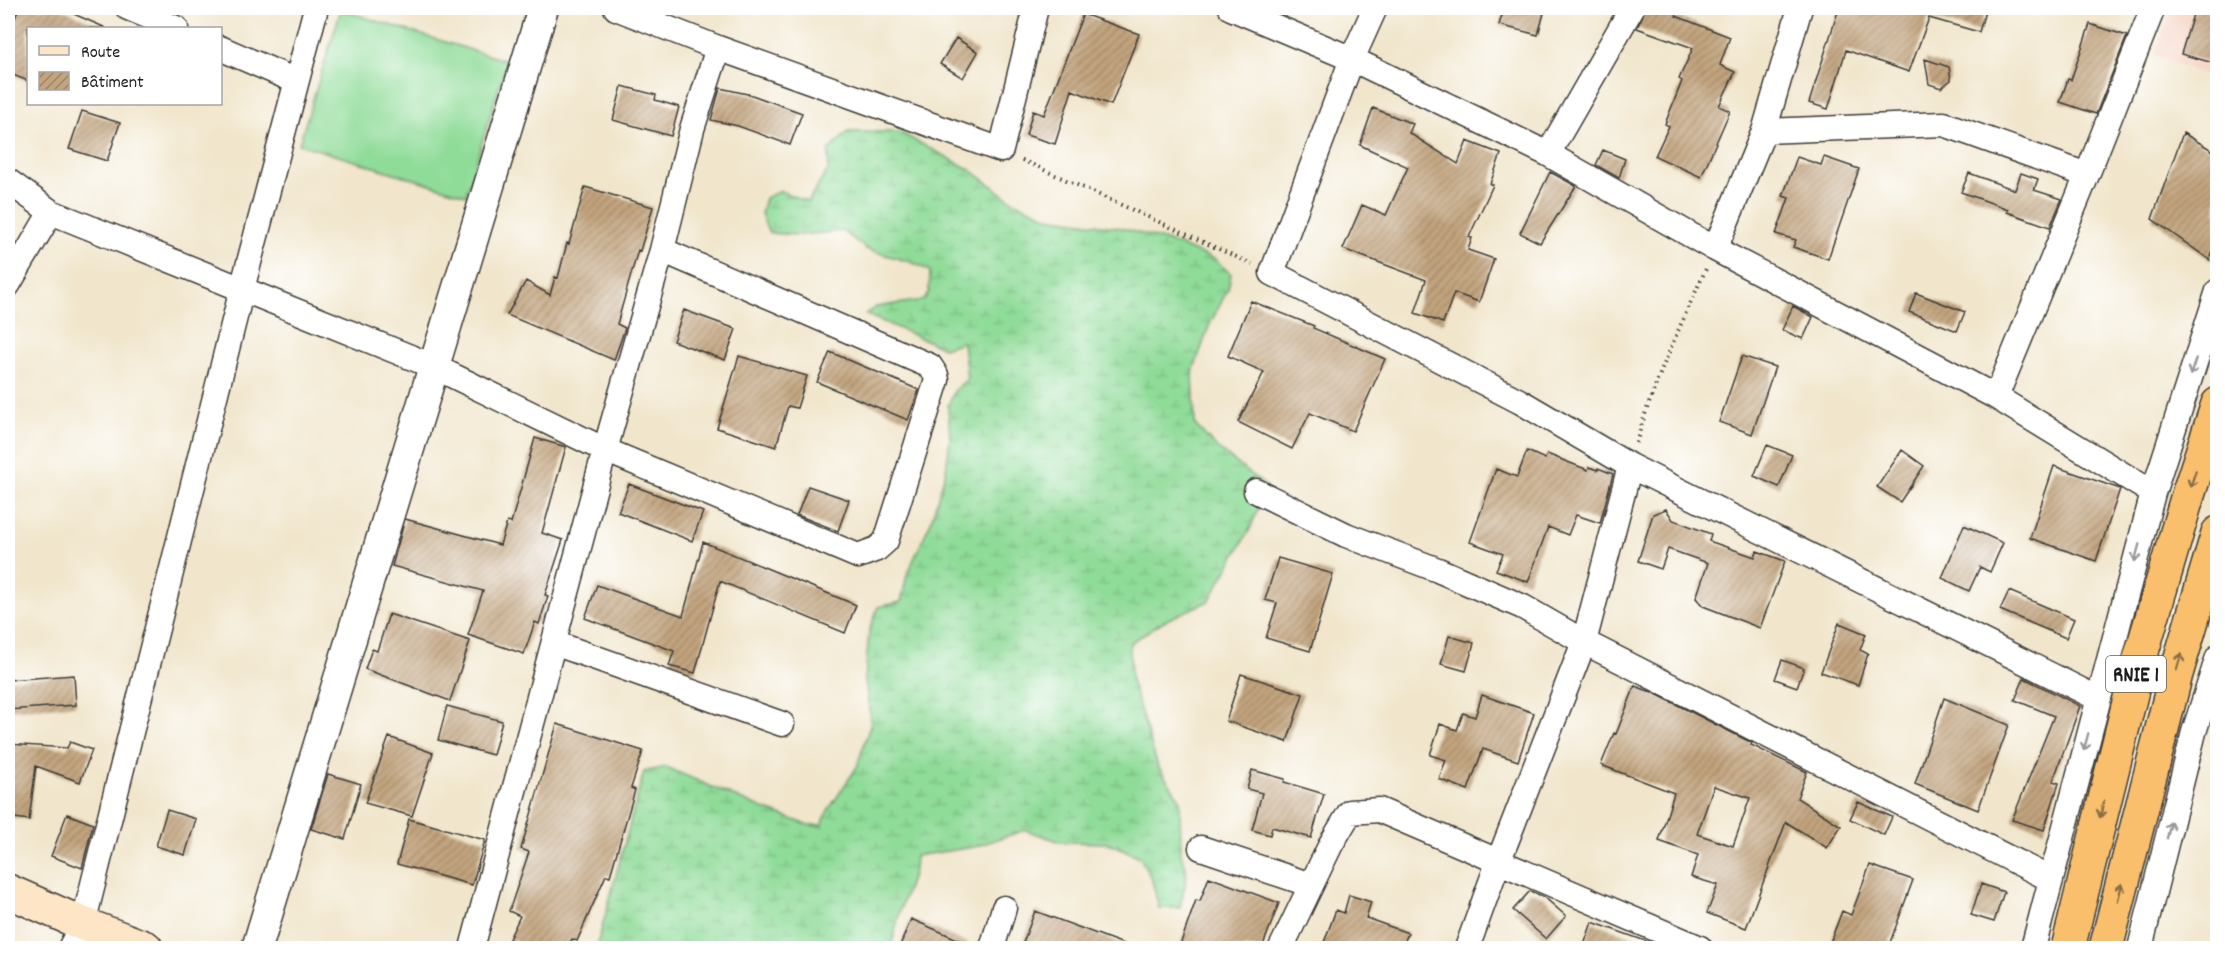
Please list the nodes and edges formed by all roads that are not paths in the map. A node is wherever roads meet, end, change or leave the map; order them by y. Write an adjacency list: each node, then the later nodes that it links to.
1 (128, 8): 11 (street)
2 (316, 8): 15 (street)
3 (543, 8): 26 (street)
4 (616, 8): 12 (street)
5 (1036, 8): 12 (street)
6 (1231, 8): 14 (street)
7 (1375, 8): 14 (street)
8 (1632, 8): 17 (street)
9 (1800, 8): 16 (street)
10 (2153, 8): 18 (street)
11 (174, 27)
12 (718, 48): 22 (street)
13 (222, 49): 15 (street)
14 (1353, 59): 17 (street); 30 (street)
15 (296, 81): 24 (street)
16 (1764, 131): 18 (street); 21 (street)
17 (1548, 154): 21 (street)
18 (2087, 175): 27 (street)
19 (8, 181): 20 (street)
20 (51, 212): 23 (street); 24 (street)
21 (1715, 249): 27 (street)
22 (662, 250): 29 (street); 29 (street)
23 (8, 285)
24 (242, 289): 26 (street); 45 (street)
25 (2217, 291): 32 (street, one-way to 32)
26 (435, 367): 29 (street); 47 (street)
27 (1996, 397): 32 (street)
28 (2217, 404): 54 (highway, RNIE 1, one-way to 54)
29 (605, 450): 35 (street)
30 (1630, 466): 34 (street); 37 (street)
31 (1256, 491): 34 (street)
32 (2153, 493): 37 (street, one-way to 37)
33 (2217, 533): 55 (highway, RNIE 1, one-way to 33)
34 (1584, 642): 40 (street); 41 (street)
35 (554, 643): 38 (street); 48 (street)
36 (2217, 657): 56 (street, one-way to 36)
37 (2097, 698): 41 (street, one-way to 41)
38 (782, 724)
39 (1202, 848): 42 (street)
40 (1498, 860): 42 (street); 51 (street); 52 (street)
41 (2050, 879): 53 (street)
42 (1311, 885): 50 (street)
43 (8, 891): 45 (main road)
44 (1004, 908): 49 (street)
45 (77, 936): 46 (main road)
46 (146, 948)
47 (257, 948)
48 (472, 948)
49 (992, 948)
50 (1281, 948)
51 (1467, 948)
52 (1700, 948)
53 (2033, 948)
54 (2068, 948)
55 (2106, 948)
56 (2140, 948)

